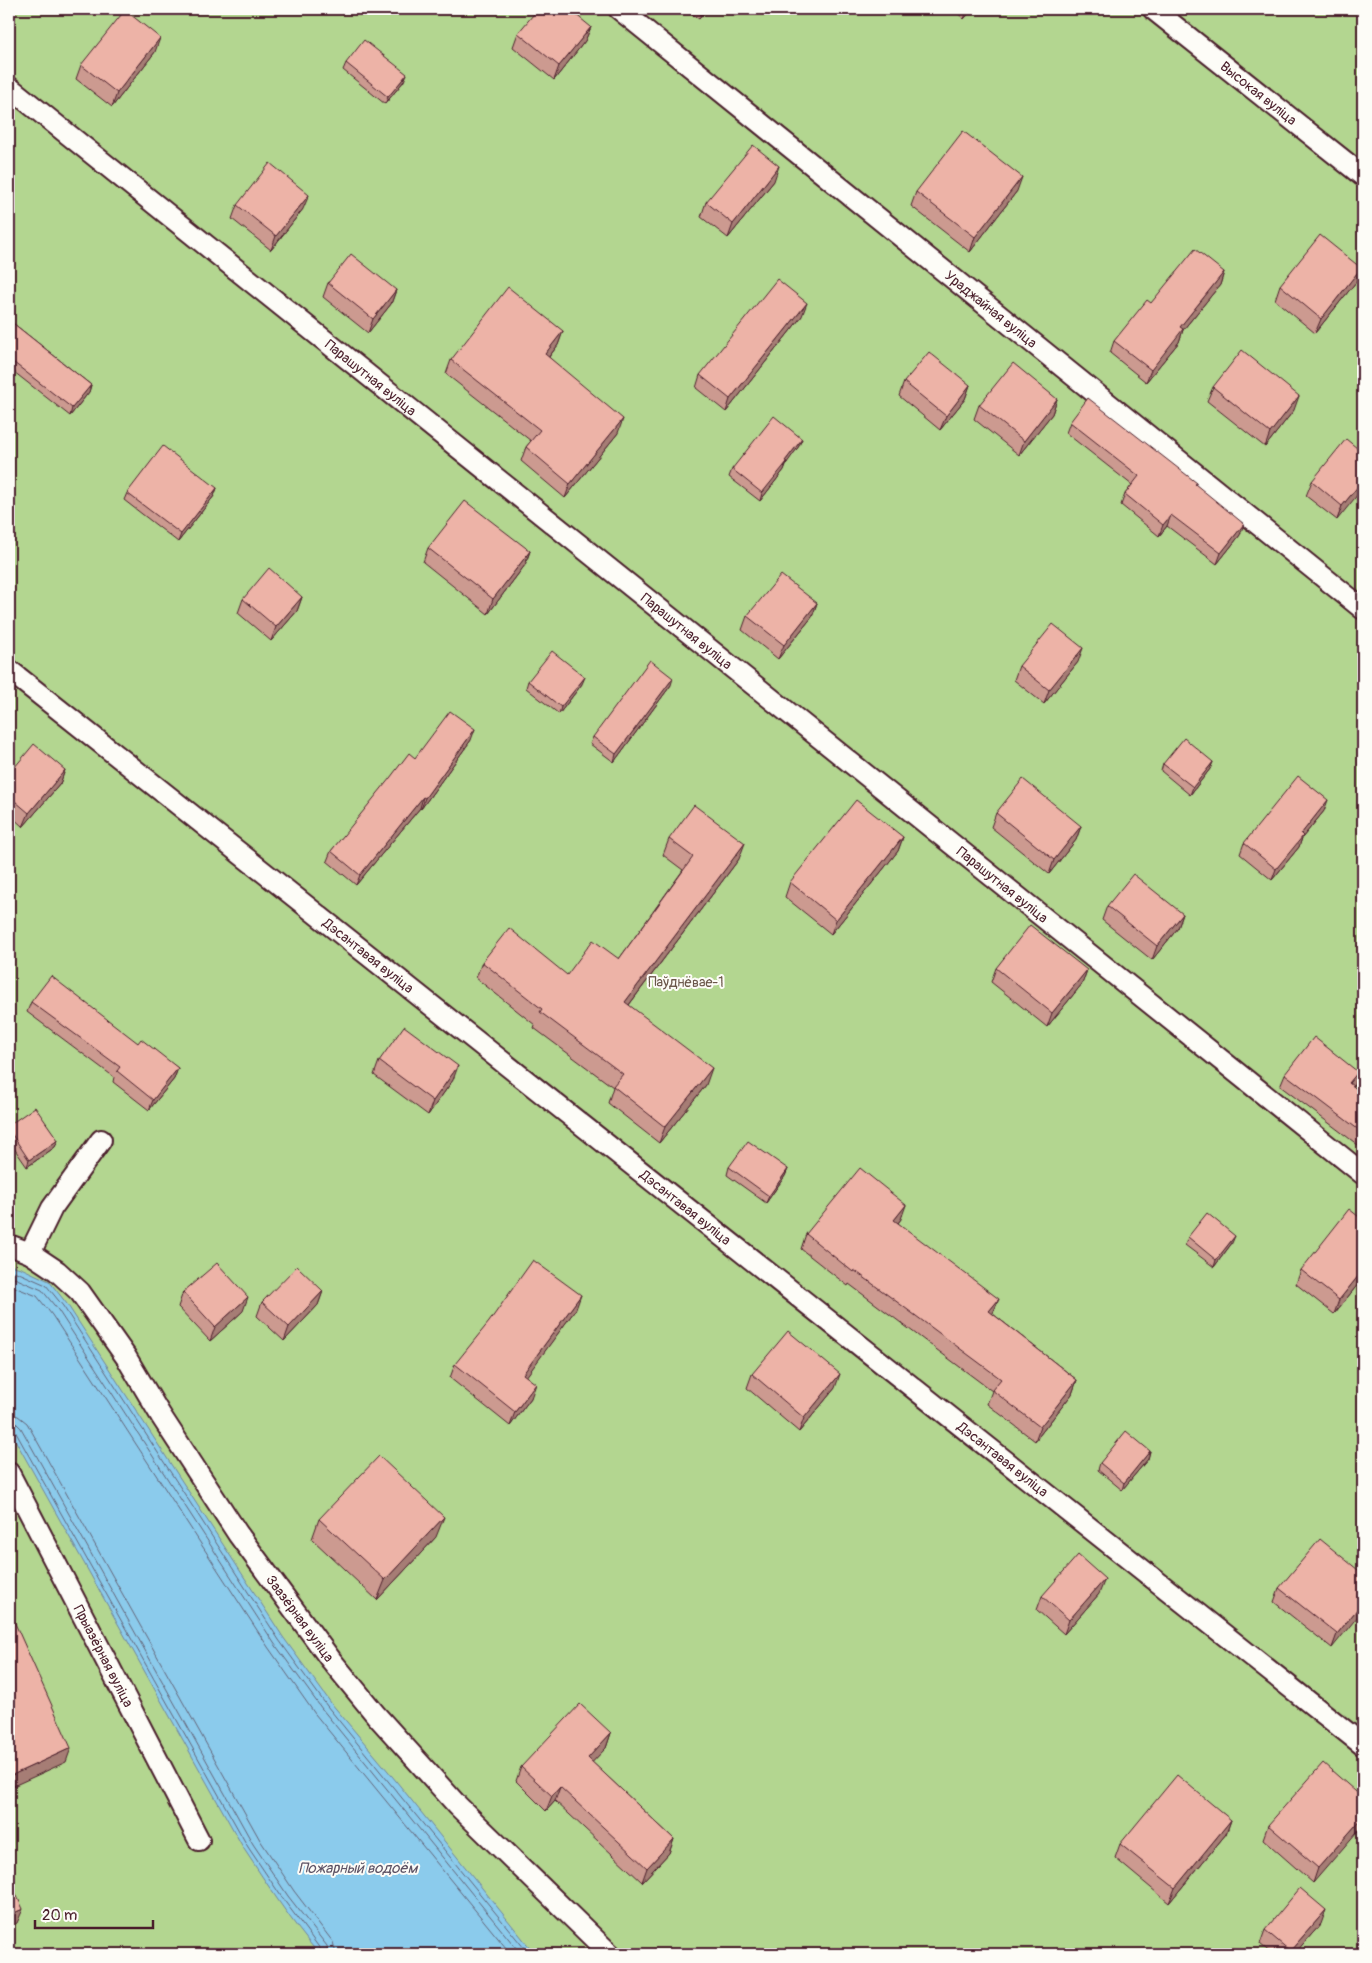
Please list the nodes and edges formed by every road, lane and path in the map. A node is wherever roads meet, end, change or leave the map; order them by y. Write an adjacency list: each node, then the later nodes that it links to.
1 (619, 9): 5 (lane, Ураджайная вуліца)
2 (1154, 9): 4 (lane, Высокая вуліца)
3 (9, 87): 8 (lane, Парашутная вуліца)
4 (1363, 176)
5 (1363, 609)
6 (9, 670): 12 (lane, Дэсантавая вуліца)
7 (101, 1140): 10 (lane)
8 (1363, 1174)
9 (9, 1245): 10 (lane, Заазёрная вуліца)
10 (30, 1253): 14 (lane, Заазёрная вуліца)
11 (9, 1474): 13 (lane, Прыазёрная вуліца)
12 (1363, 1745)
13 (199, 1840)
14 (610, 1954)

